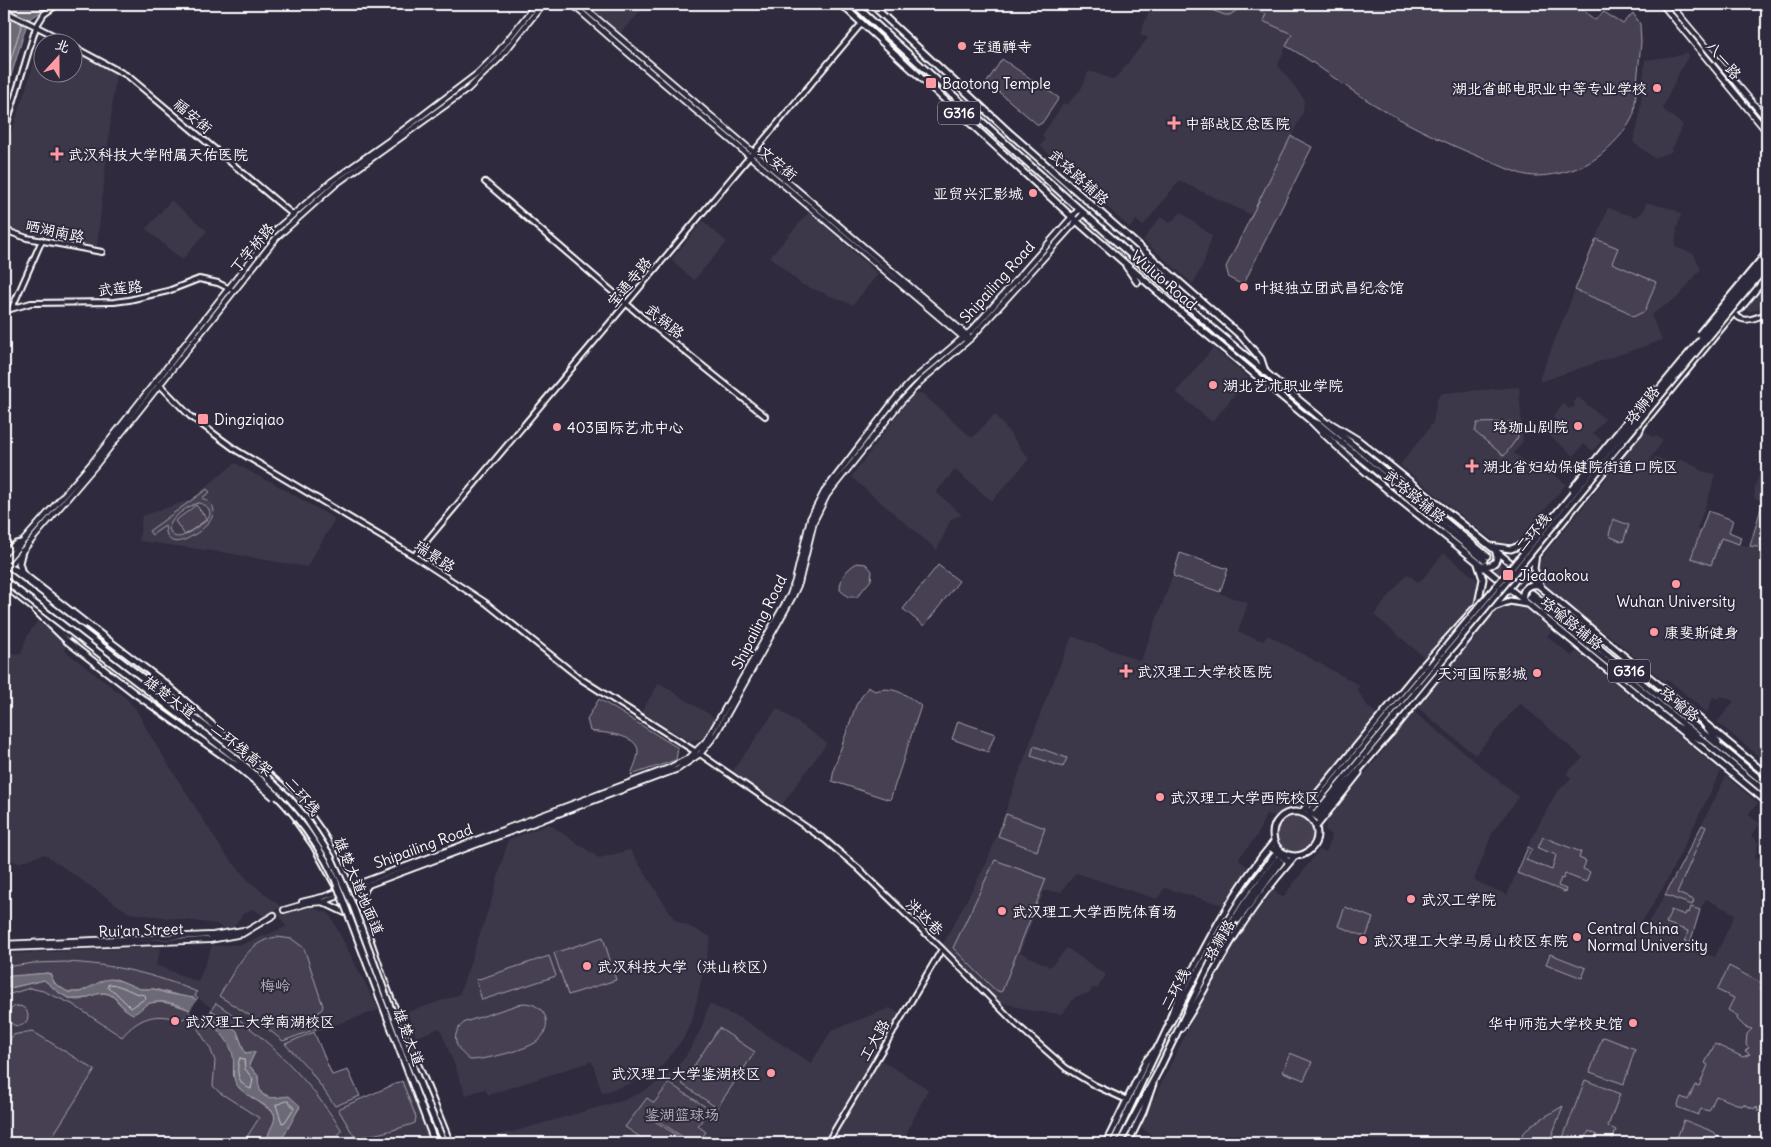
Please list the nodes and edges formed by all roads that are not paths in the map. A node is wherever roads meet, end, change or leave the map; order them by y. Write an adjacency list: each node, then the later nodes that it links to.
1 (58, 4): 13 (street)
2 (536, 4): 23 (main road, 丁字桥路)
3 (542, 4): 37 (main road, 丁字桥路)
4 (572, 4): 19 (main road, 文安街)
5 (580, 4): 19 (main road, 文安街)
6 (841, 4): 12 (main road, Wuluo Road / G316)
7 (854, 4): 21 (main road, Wuluo Road / G316)
8 (871, 4): 36 (main road, 武珞路辅路)
9 (1662, 4): 17 (main road, 八一路)
10 (1670, 4): 16 (main road, 八一路)
11 (4, 11): 13 (street, bridge)
12 (862, 23): 19 (street, 宝通寺路); 24 (main road, Wuluo Road / G316)
13 (34, 26): 14 (street); 18 (street)
14 (46, 32)
15 (82, 51): 23 (street, 福安街)
16 (1767, 120)
17 (1767, 132)
18 (4, 133)
19 (751, 154): 38 (street, 宝通寺路); 43 (main road, 文安街)
20 (485, 182): 38 (street, 武锅路)
21 (1079, 208): 22 (main road, Wuluo Road / G316); 24 (main road, Shipailing Road)
22 (1084, 213): 24 (main road, Shipailing Road); 32 (main road, Wuluo Road / G316)
23 (292, 214): 37 (main road, 丁字桥路)
24 (1074, 219): 30 (main road, Wuluo Road / G316); 43 (main road, Shipailing Road)
25 (4, 230): 26 (street, 晒湖南路)
26 (42, 240): 27 (street, 晒湖南路); 39 (street)
27 (102, 252)
28 (1767, 252): 44 (main road, bridge)
29 (1767, 258): 44 (main road, 二环线, bridge); 52 (main road, 珞狮路)
30 (1122, 259): 35 (main road); 61 (main road, Wuluo Road / G316)
31 (1767, 266): 51 (main road, 二环线, bridge)
32 (1147, 269): 36 (main road); 45 (main road, Wuluo Road / G316)
33 (1767, 272): 41 (main road, 珞狮路)
34 (1767, 276): 41 (main road)
35 (1137, 282)
36 (1179, 282): 45 (main road, 武珞路辅路)
37 (232, 289): 39 (street, 武莲路); 46 (main road, 丁字桥路); 54 (main road, 丁字桥路)
38 (626, 303): 48 (street, 武锅路); 60 (street, 宝通寺路)
39 (12, 308): 40 (street, 武莲路)
40 (4, 311)
41 (1733, 312): 42 (street); 50 (main road, 珞狮路)
42 (1767, 314)
43 (967, 338): 82 (main road, Shipailing Road)
44 (1691, 350): 47 (main road, 二环线, bridge)
45 (1265, 371): 49 (main road, Wuluo Road / G316)
46 (159, 384): 56 (main road, 丁字桥路); 60 (street, 瑞景路)
47 (1660, 387): 52 (main road, bridge); 76 (main road, 二环线, bridge)
48 (765, 416)
49 (1323, 420): 55 (main road, 武珞路辅路); 61 (main road, Wuluo Road / G316)
50 (1642, 425): 51 (main road, bridge); 59 (main road, 珞狮路)
51 (1603, 466): 76 (main road, 二环线, bridge)
52 (1565, 502): 53 (main road)
53 (1532, 541): 55 (main road); 62 (main road)
54 (21, 543): 58 (main road); 63 (main road, 丁字桥路)
55 (1488, 546): 57 (main road, 武珞路辅路)
56 (22, 551): 63 (main road, 丁字桥路); 65 (main road)
57 (1495, 551): 61 (main road); 62 (main road, 武珞路辅路)
58 (4, 553)
59 (1536, 554): 64 (main road, 珞狮路); 69 (main road)
60 (414, 556): 82 (street, 瑞景路)
61 (1482, 561): 67 (main road); 72 (main road)
62 (1512, 564): 64 (main road, 武珞路辅路); 67 (main road)
63 (5, 568): 65 (main road); 83 (main road, 二环线, bridge); 97 (main road, 雄楚大道地面道)
64 (1521, 572): 69 (main road, 珞喻路辅路); 70 (main road, 珞狮路)
65 (22, 573): 83 (main road, bridge)
66 (4, 580): 98 (main road, 二环线高架, bridge)
67 (1499, 580): 70 (main road); 72 (main road)
68 (4, 585): 74 (main road, 雄楚大道)
69 (1540, 587): 71 (main road); 78 (main road, 珞喻路辅路)
70 (1508, 588): 71 (main road, 珞喻路辅路); 75 (main road, 珞狮路)
71 (1523, 600): 73 (main road, 珞喻路辅路)
72 (1478, 605): 77 (main road)
73 (1531, 606): 75 (main road); 79 (main road, 珞喻路辅路)
74 (34, 609): 98 (main road, 雄楚大道); 98 (main road, bridge)
75 (1491, 609): 91 (main road)
76 (1432, 668): 77 (main road, 二环线); 91 (main road, 二环线)
77 (1401, 697): 90 (main road); 91 (main road)
78 (1703, 722): 81 (main road); 85 (main road)
79 (1676, 726): 80 (main road); 89 (main road, 珞喻路辅路)
80 (1713, 747): 81 (main road, 珞喻路 / G316); 88 (main road, 珞喻路)
81 (1725, 750): 84 (main road, 珞喻路 / G316)
82 (698, 753): 96 (main road, Shipailing Road); 97 (main road, Shipailing Road); 104 (street, 洪达巷)
83 (244, 756): 111 (main road, 二环线, bridge)
84 (1756, 775): 86 (main road); 87 (main road, 珞喻路 / G316)
85 (1767, 775)
86 (1767, 781)
87 (1767, 785)
88 (1767, 793)
89 (1767, 802)
90 (1303, 810): 91 (main road); 92 (main road); 93 (main road)
91 (1317, 814): 92 (main road)
92 (1316, 827): 94 (main road)
93 (1270, 846): 94 (main road); 95 (main road); 105 (main road, 珞狮路)
94 (1294, 857): 95 (main road, 珞狮路)
95 (1288, 864): 106 (main road, 珞狮路)
96 (368, 885): 97 (main road, Shipailing Road); 101 (main road)
97 (350, 889): 98 (main road, Shipailing Road); 101 (main road, 雄楚大道地面道)
98 (340, 895): 99 (main road); 99 (main road); 100 (main road, 雄楚大道); 110 (main road, 二环线高架, bridge)
99 (323, 902): 100 (main road)
100 (346, 913): 110 (main road, 雄楚大道)
101 (365, 928): 112 (main road, 雄楚大道地面道)
102 (4, 944): 103 (main road, Rui'an Street)
103 (4, 948)
104 (942, 949): 109 (street, 洪达巷); 113 (street, 工大路)
105 (1168, 1027): 106 (main road, 二环线); 107 (main road, 二环线)
106 (1175, 1037): 108 (main road, 二环线)
107 (1158, 1047): 109 (main road); 115 (main road, 二环线)
108 (1158, 1072): 116 (main road, 二环线); 117 (main road)
109 (1127, 1100): 114 (main road)
110 (436, 1143)
111 (444, 1143)
112 (450, 1143)
113 (827, 1143)
114 (1106, 1143)
115 (1112, 1143)
116 (1120, 1143)
117 (1128, 1143)

